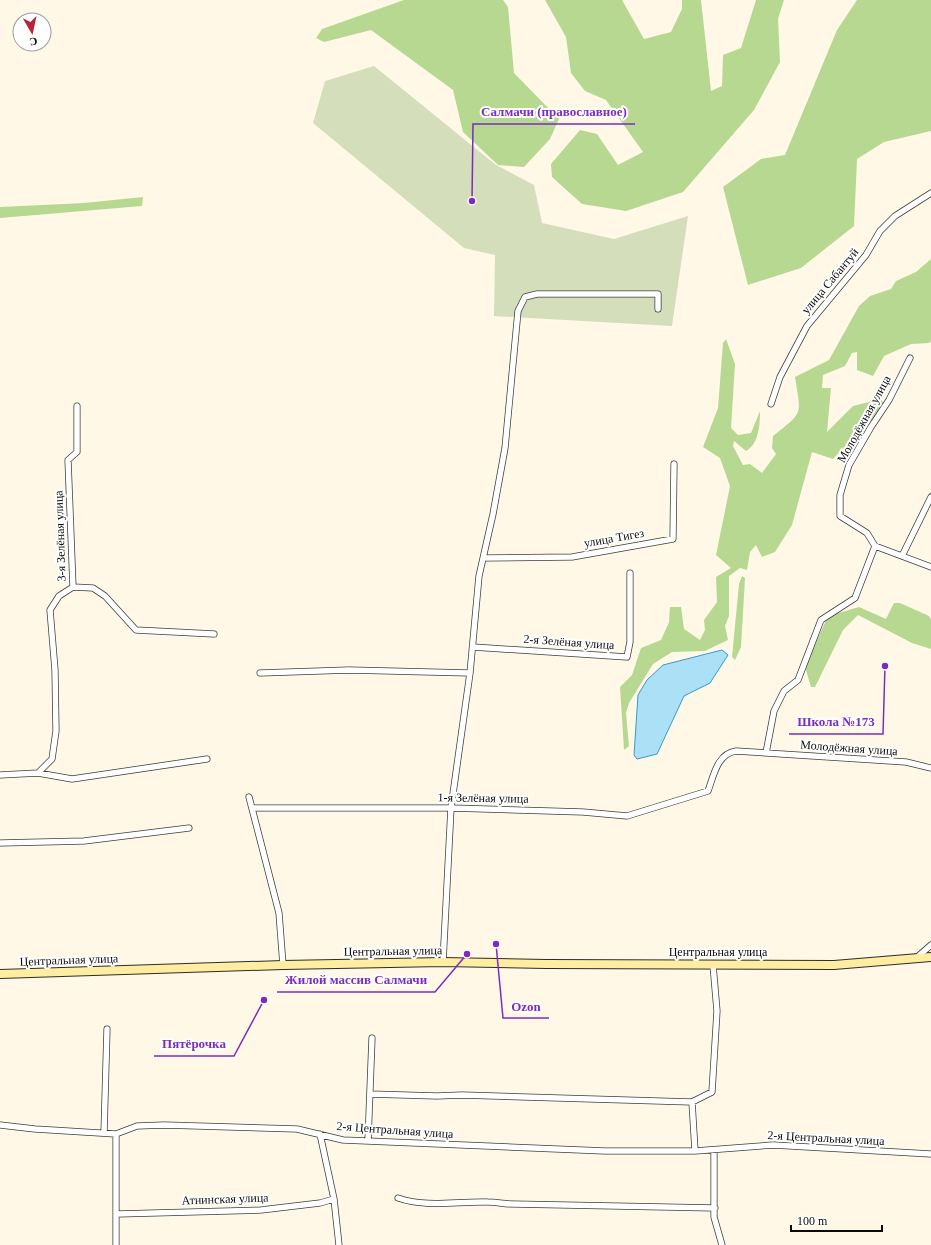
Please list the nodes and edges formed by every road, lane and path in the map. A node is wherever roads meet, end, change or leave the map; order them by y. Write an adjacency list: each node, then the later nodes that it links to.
1 (931, 193): 4 (street, улица Сабантуй)
2 (658, 309): 10 (street)
3 (910, 358): 8 (street, Молодёжная улица)
4 (770, 404)
5 (77, 406): 13 (street, 3-я Зелёная улица)
6 (674, 464): 10 (street, улица Тигез)
7 (931, 497): 9 (street)
8 (876, 546): 9 (street, Молодёжная улица); 18 (street)
9 (902, 556): 11 (street, Молодёжная улица)
10 (484, 558): 15 (street)
11 (931, 566)
12 (630, 573): 15 (street, 2-я Зелёная улица)
13 (73, 587): 14 (street); 21 (street, 3-я Зелёная улица)
14 (214, 634)
15 (473, 647): 17 (street)
16 (260, 673): 17 (street)
17 (470, 673): 26 (street)
18 (766, 753): 20 (street, Молодёжная улица); 23 (street, Молодёжная улица)
19 (207, 759): 21 (street)
20 (931, 768)
21 (38, 773): 22 (street)
22 (0, 775)
23 (708, 791): 26 (street, 1-я Зелёная улица)
24 (249, 797): 25 (street)
25 (252, 808): 26 (street, 1-я Зелёная улица); 33 (street)
26 (451, 808): 32 (street)
27 (189, 828): 28 (street)
28 (0, 843)
29 (931, 945): 31 (street)
30 (931, 958): 31 (street, Центральная улица)
31 (914, 960): 34 (street, Центральная улица)
32 (443, 962): 33 (street, Центральная улица); 34 (street, Центральная улица)
33 (283, 964): 35 (street, Центральная улица)
34 (713, 965): 39 (street)
35 (0, 974)
36 (107, 1029): 41 (street)
37 (372, 1038): 38 (street)
38 (370, 1094): 39 (street); 44 (street)
39 (692, 1102): 46 (street)
40 (0, 1125): 41 (street, 2-я Центральная улица)
41 (104, 1133): 42 (street, 2-я Центральная улица)
42 (116, 1134): 43 (street, 2-я Центральная улица); 51 (street)
43 (320, 1134): 44 (street, 2-я Центральная улица); 49 (street)
44 (368, 1141): 46 (street, 2-я Центральная улица)
45 (714, 1150): 46 (street, 2-я Центральная улица); 47 (street, 2-я Центральная улица); 50 (street)
46 (695, 1151)
47 (931, 1154)
48 (398, 1198): 50 (street)
49 (334, 1200): 51 (street, Атнинская улица); 53 (street)
50 (715, 1208): 54 (street)
51 (117, 1214): 52 (street)
52 (116, 1245)
53 (339, 1245)
54 (722, 1245)

